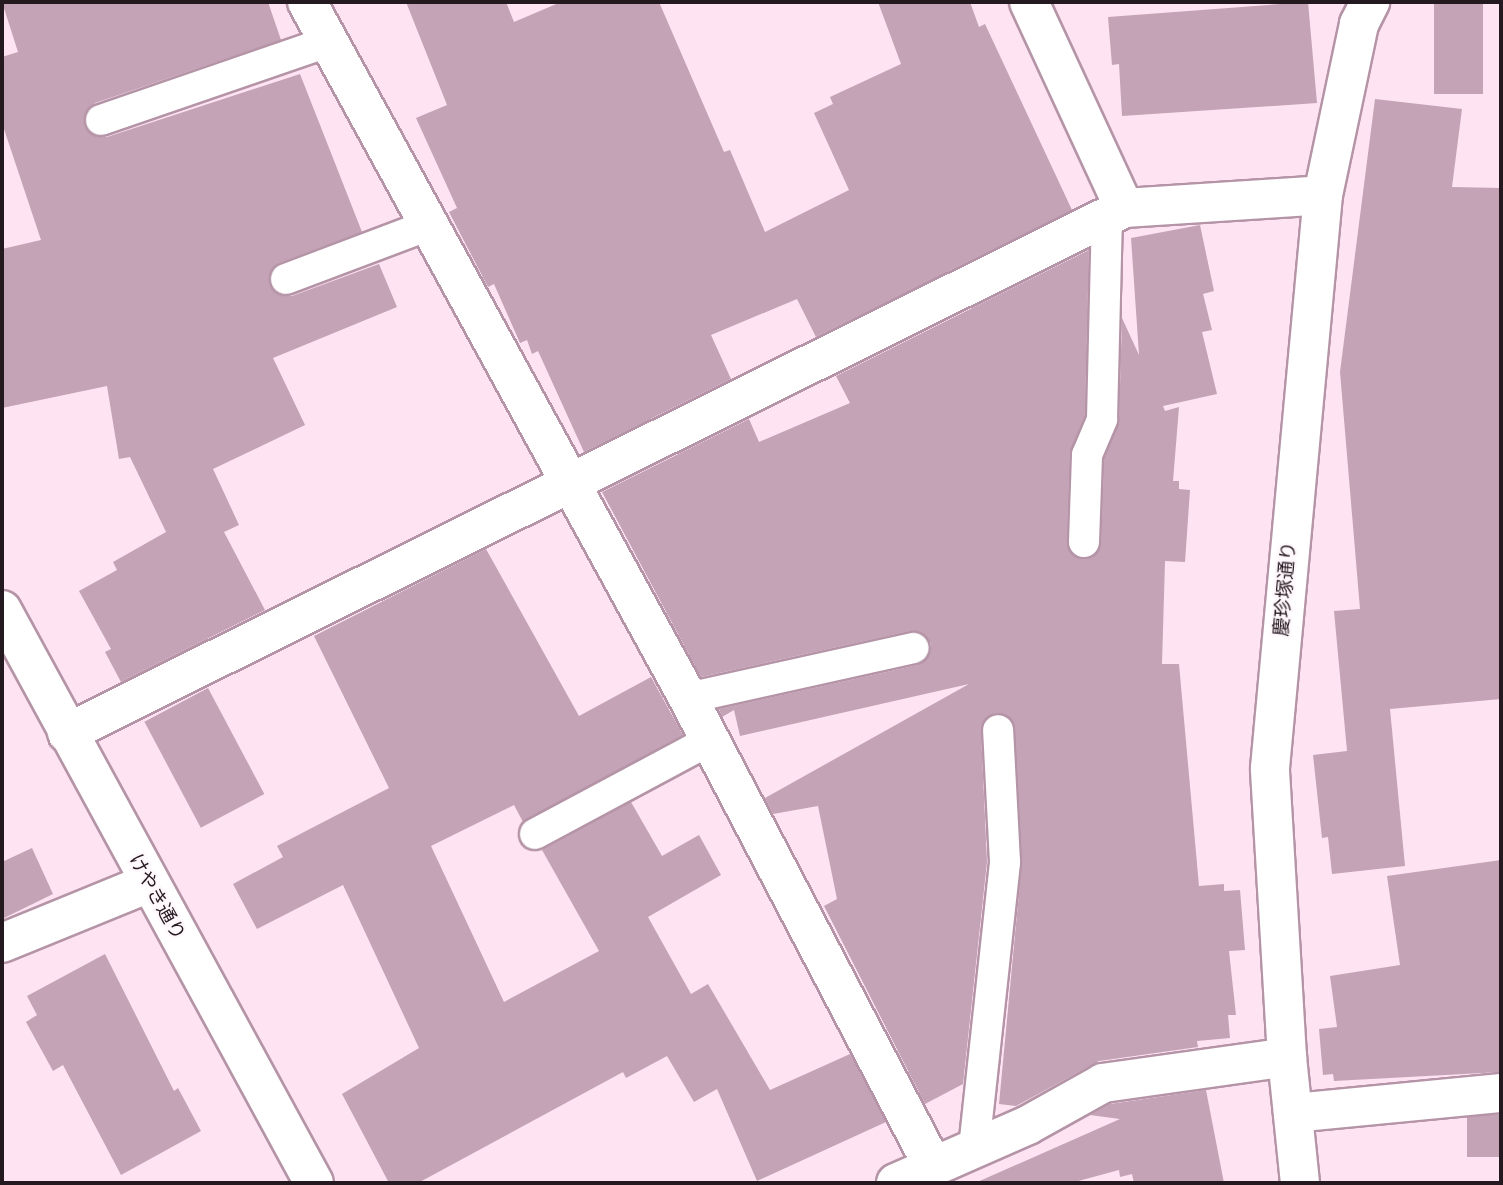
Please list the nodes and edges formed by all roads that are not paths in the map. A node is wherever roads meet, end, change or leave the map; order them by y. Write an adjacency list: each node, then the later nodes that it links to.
1 (307, 2): 4 (street)
2 (1029, 2): 7 (street)
3 (1370, 2): 6 (street, 慶珍塚通り)
4 (328, 42): 5 (lane); 8 (street)
5 (101, 120)
6 (1323, 195): 7 (street); 21 (street, 慶珍塚通り)
7 (1115, 214): 10 (street); 11 (lane)
8 (429, 225): 9 (lane); 10 (street)
9 (286, 279)
10 (570, 480): 14 (street); 16 (street)
11 (1084, 542)
12 (2, 610): 16 (street, けやき通り)
13 (914, 648): 14 (lane)
14 (688, 698): 17 (street)
15 (998, 730): 24 (lane)
16 (67, 733): 19 (street, けやき通り)
17 (710, 740): 18 (lane); 25 (street)
18 (535, 834)
19 (149, 883): 20 (street); 26 (street, けやき通り)
20 (2, 943)
21 (1287, 1057): 23 (street, 慶珍塚通り); 24 (street)
22 (1501, 1093): 23 (street)
23 (1293, 1113): 28 (street, 慶珍塚通り)
24 (974, 1148): 25 (street)
25 (933, 1167): 27 (street)
26 (314, 1183)
27 (896, 1183)
28 (1300, 1183)

